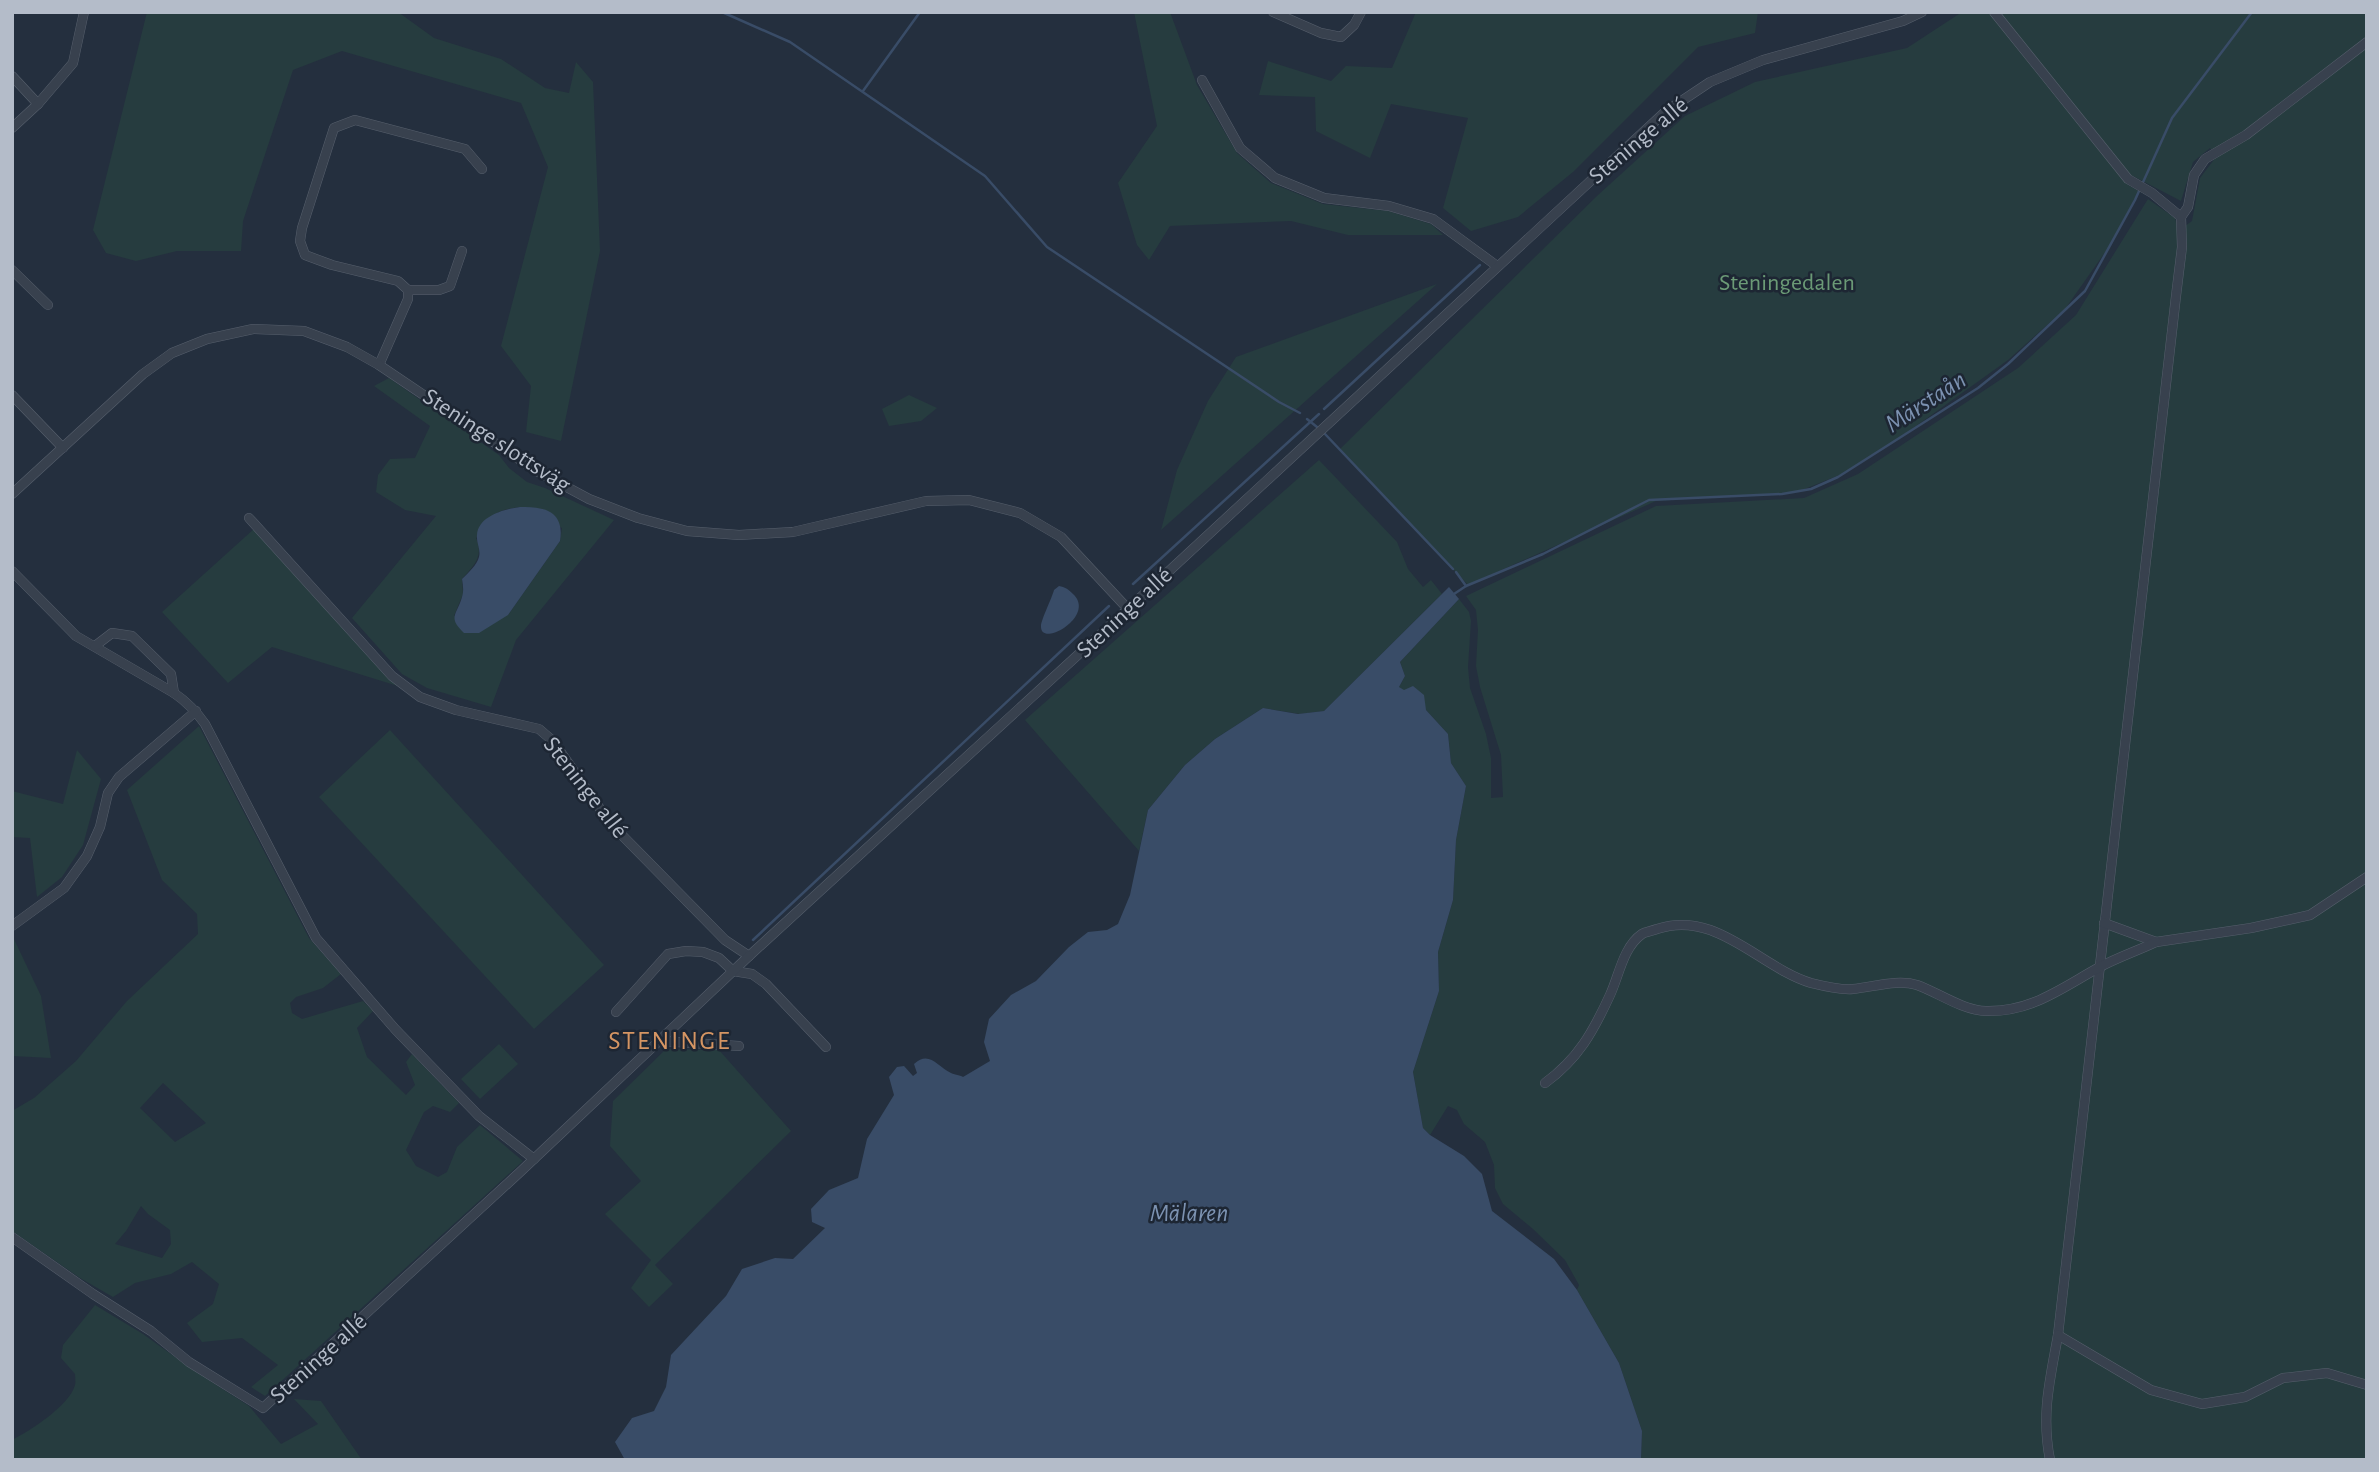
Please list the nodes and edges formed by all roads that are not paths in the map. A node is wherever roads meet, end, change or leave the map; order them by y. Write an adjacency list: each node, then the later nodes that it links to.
1 (85, 12): 9 (street)
2 (1273, 12): 3 (street)
3 (1361, 12)
4 (1922, 12): 14 (street, Steninge allé)
5 (1994, 12): 12 (street)
6 (2367, 42): 12 (street)
7 (12, 76): 9 (street)
8 (1202, 80): 14 (street)
9 (38, 104): 10 (street)
10 (12, 128)
11 (482, 169): 16 (street)
12 (2181, 217): 29 (street)
13 (462, 251): 16 (street)
14 (1497, 266): 24 (street, Steninge allé)
15 (12, 270): 17 (street)
16 (408, 290): 18 (street)
17 (48, 305)
18 (379, 365): 20 (street, Steninge slottsväg); 24 (street, Steninge slottsväg)
19 (12, 395): 20 (street)
20 (63, 448): 21 (street, Steninge slottsväg)
21 (12, 494)
22 (249, 519): 32 (street, Steninge allé)
23 (12, 571): 25 (street)
24 (1128, 609): 32 (street, Steninge allé)
25 (96, 646): 26 (street); 26 (street)
26 (174, 693): 27 (street)
27 (196, 711): 30 (street); 40 (street)
28 (2367, 877): 31 (street)
29 (2104, 923): 31 (street); 33 (street)
30 (12, 926)
31 (2156, 942): 33 (street)
32 (749, 956): 34 (street, Steninge allé)
33 (2099, 968): 39 (street); 42 (street)
34 (733, 971): 35 (street); 36 (street, Steninge allé); 38 (street)
35 (616, 1012)
36 (660, 1041): 37 (street); 40 (street, Steninge allé)
37 (739, 1046)
38 (827, 1047)
39 (1545, 1083)
40 (534, 1159): 41 (street, Steninge allé)
41 (12, 1237)
42 (2057, 1335): 43 (street); 44 (street)
43 (2367, 1385)
44 (2050, 1460)

